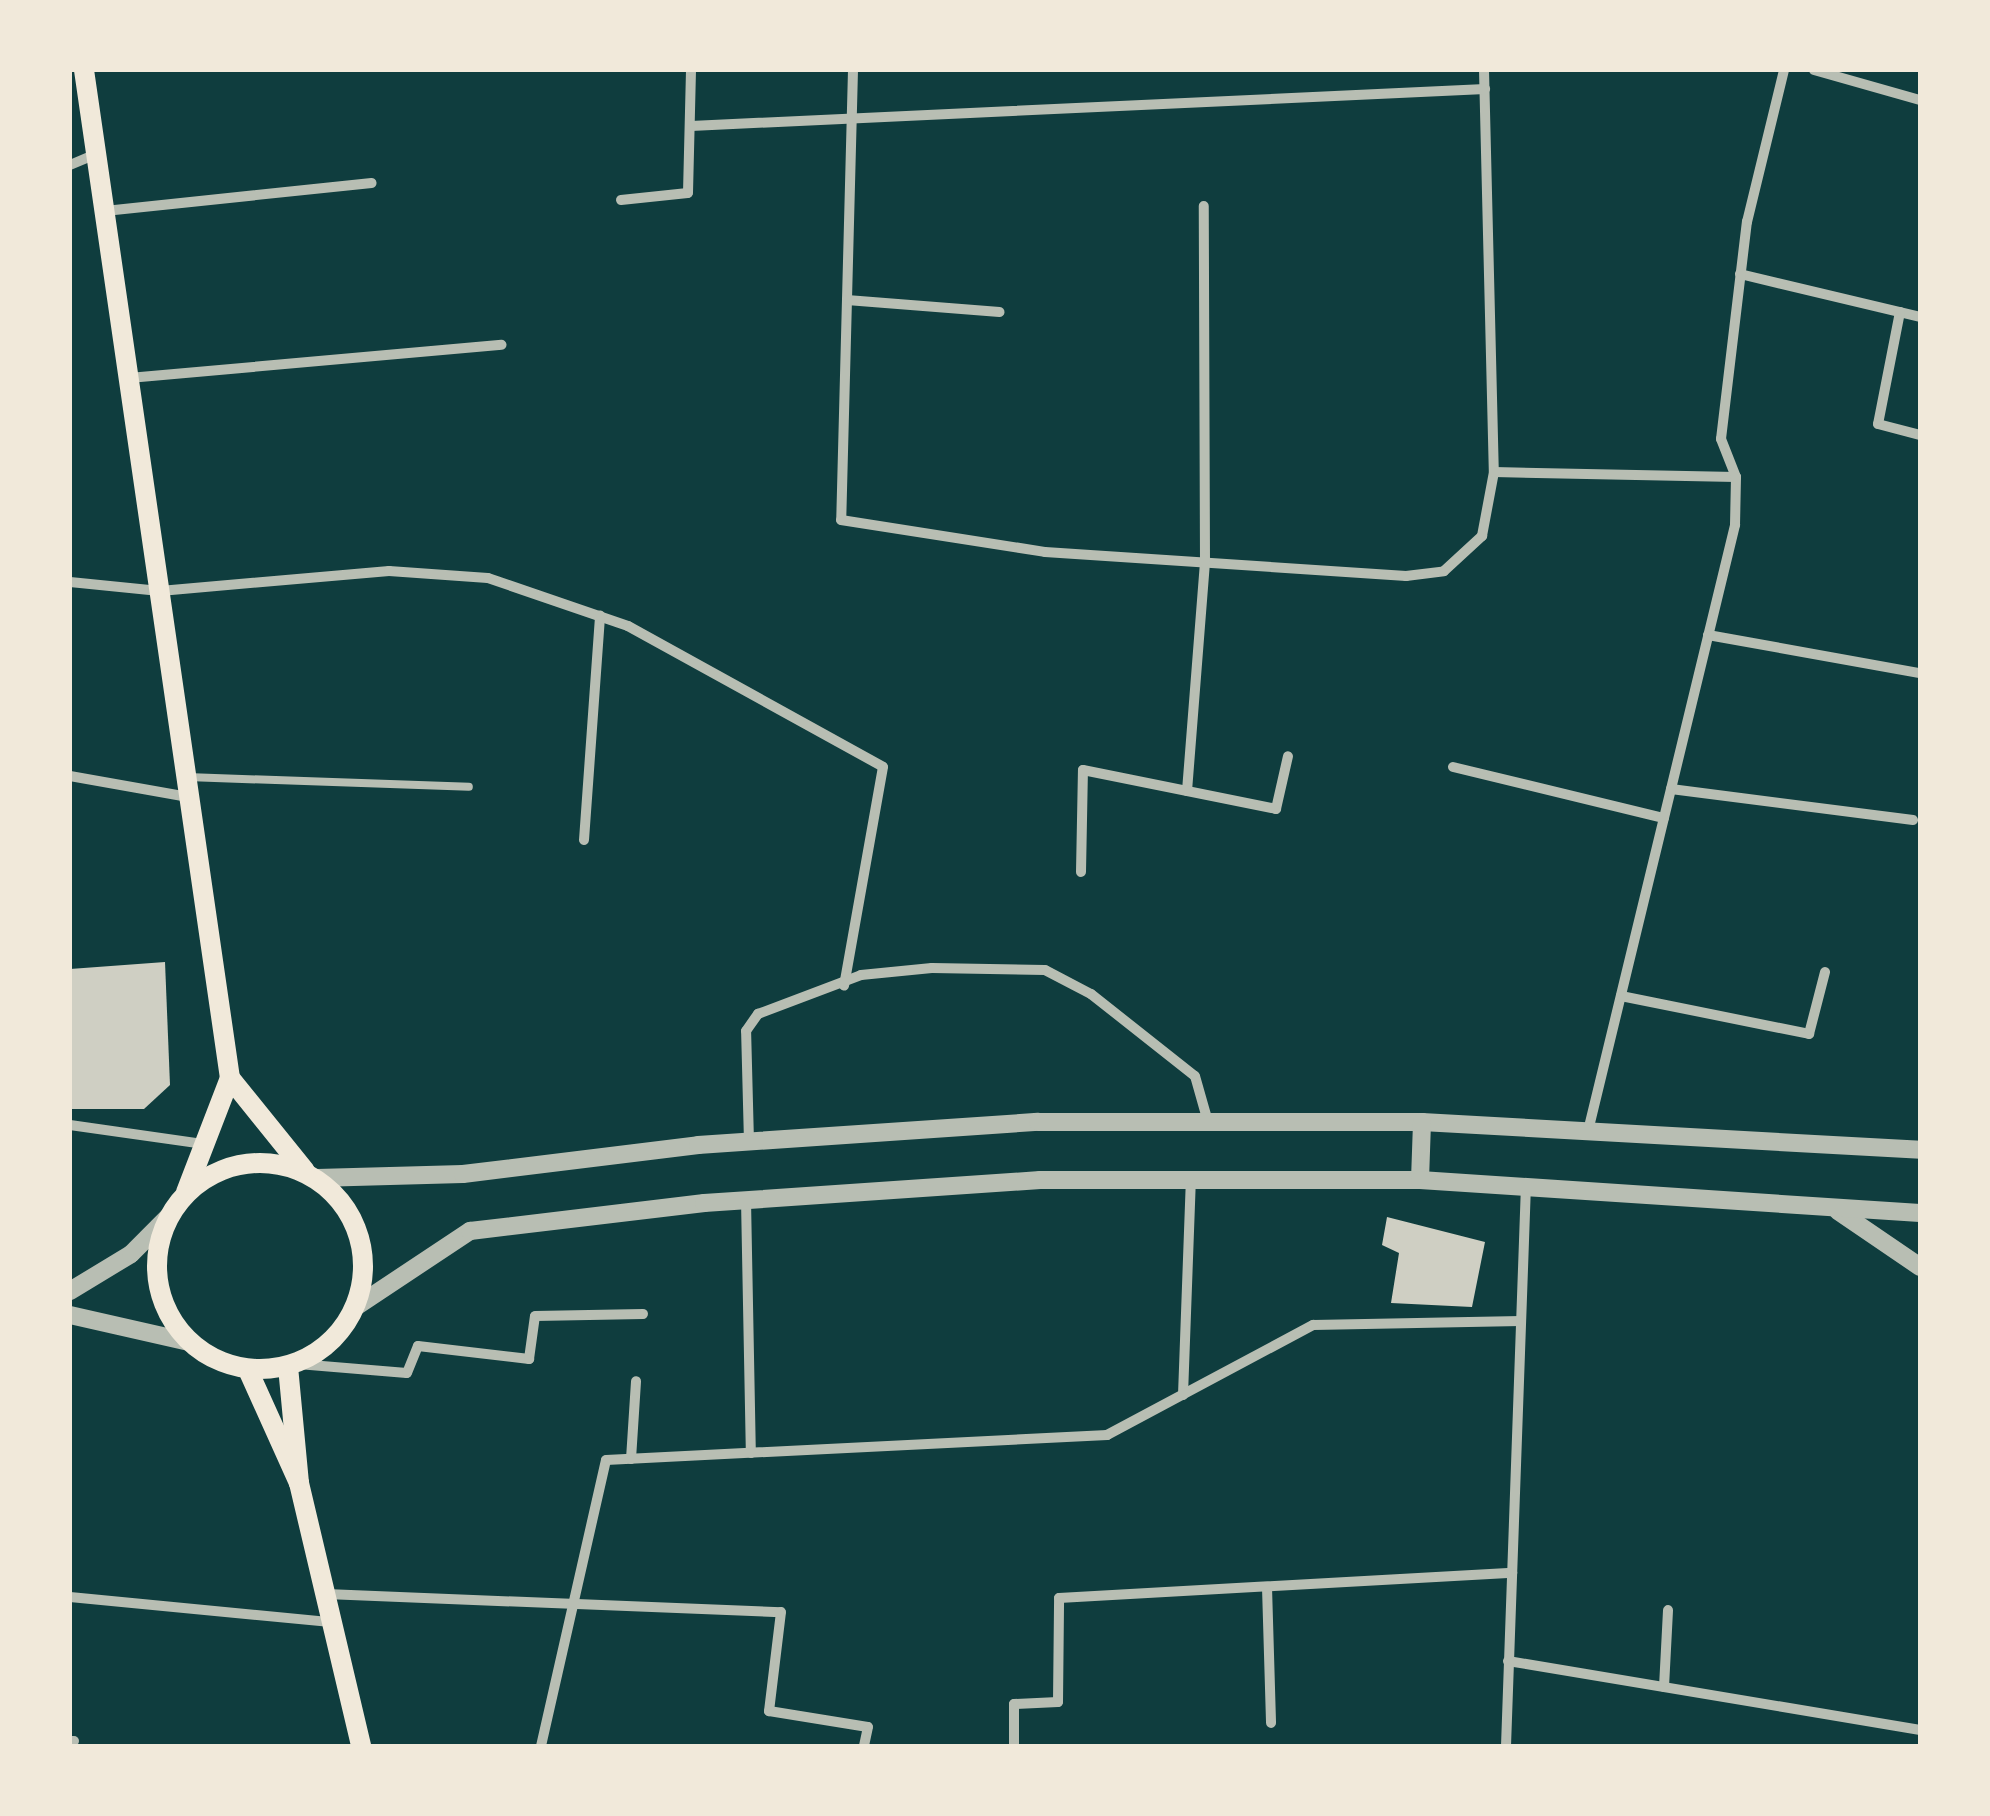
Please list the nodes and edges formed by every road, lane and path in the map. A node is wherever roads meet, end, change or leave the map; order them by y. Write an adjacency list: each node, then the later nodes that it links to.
1 (84, 70): 11 (main road)
2 (691, 70): 10 (street)
3 (853, 70): 9 (street)
4 (1484, 70): 7 (street)
5 (1784, 70): 17 (street)
6 (1814, 70): 8 (street)
7 (1485, 89): 9 (street); 25 (street)
8 (1920, 100)
9 (852, 123): 10 (street); 18 (street)
10 (691, 126): 14 (street)
11 (96, 154): 12 (street); 16 (main road)
12 (70, 164)
13 (372, 183): 16 (street)
14 (621, 200)
15 (1204, 206): 27 (street)
16 (105, 211): 23 (main road)
17 (1740, 274): 20 (street); 26 (street)
18 (847, 300): 19 (street); 27 (street)
19 (1000, 312)
20 (1900, 312): 21 (street); 24 (street)
21 (1920, 317)
22 (502, 345): 23 (street)
23 (129, 378): 29 (main road)
24 (1920, 435)
25 (1494, 472): 26 (street); 27 (street)
26 (1736, 476): 31 (street)
27 (1205, 563): 39 (street)
28 (70, 582): 29 (street)
29 (160, 591): 30 (street); 36 (main road)
30 (600, 616): 42 (street); 45 (street)
31 (1708, 635): 32 (street); 38 (street)
32 (1920, 673)
33 (1288, 756): 39 (street)
34 (1453, 767): 40 (street)
35 (70, 776): 36 (street)
36 (188, 787): 37 (lane); 47 (main road)
37 (469, 787)
38 (1671, 789): 40 (street); 41 (street)
39 (1187, 791): 43 (street)
40 (1664, 818): 46 (street)
41 (1913, 820)
42 (584, 840)
43 (1081, 872)
44 (1824, 972): 46 (street)
45 (844, 986): 48 (street); 52 (street)
46 (1621, 996): 51 (street)
47 (230, 1078): 53 (main road); 55 (main road)
48 (1208, 1122): 49 (street); 52 (street)
49 (1422, 1122): 51 (street); 57 (street)
50 (70, 1125): 53 (street)
51 (1588, 1132): 54 (street)
52 (749, 1142): 55 (street)
53 (203, 1144): 59 (main road)
54 (1920, 1150)
55 (311, 1175): 59 (main road); 66 (main road)
56 (1190, 1180): 57 (street); 60 (street); 74 (street)
57 (1420, 1180): 58 (street)
58 (1526, 1185): 61 (street); 69 (street)
59 (185, 1194): 63 (main road)
60 (746, 1200): 66 (street); 75 (street)
61 (1835, 1208): 62 (street); 64 (street)
62 (1920, 1213)
63 (168, 1217): 65 (street); 70 (main road)
64 (1920, 1267)
65 (70, 1290)
66 (357, 1306): 71 (main road)
67 (643, 1314): 71 (street)
68 (70, 1315): 70 (street)
69 (1521, 1321): 74 (street); 78 (street)
70 (189, 1342): 72 (main road)
71 (293, 1365): 72 (main road); 77 (main road)
72 (248, 1370): 77 (main road)
73 (636, 1381): 76 (street)
74 (1183, 1395): 75 (street)
75 (752, 1453): 76 (street)
76 (631, 1459): 82 (street)
77 (299, 1483): 80 (main road)
78 (1512, 1573): 79 (street); 85 (street)
79 (1267, 1587): 87 (street); 92 (street)
80 (325, 1594): 82 (street); 84 (main road)
81 (70, 1597): 84 (street)
82 (576, 1604): 90 (street); 91 (street)
83 (1668, 1610): 86 (street)
84 (332, 1622): 89 (main road)
85 (1508, 1661): 86 (street); 93 (street)
86 (1664, 1687): 88 (street)
87 (1271, 1723)
88 (1920, 1730)
89 (361, 1746)
90 (541, 1746)
91 (864, 1746)
92 (1014, 1746)
93 (1506, 1746)

